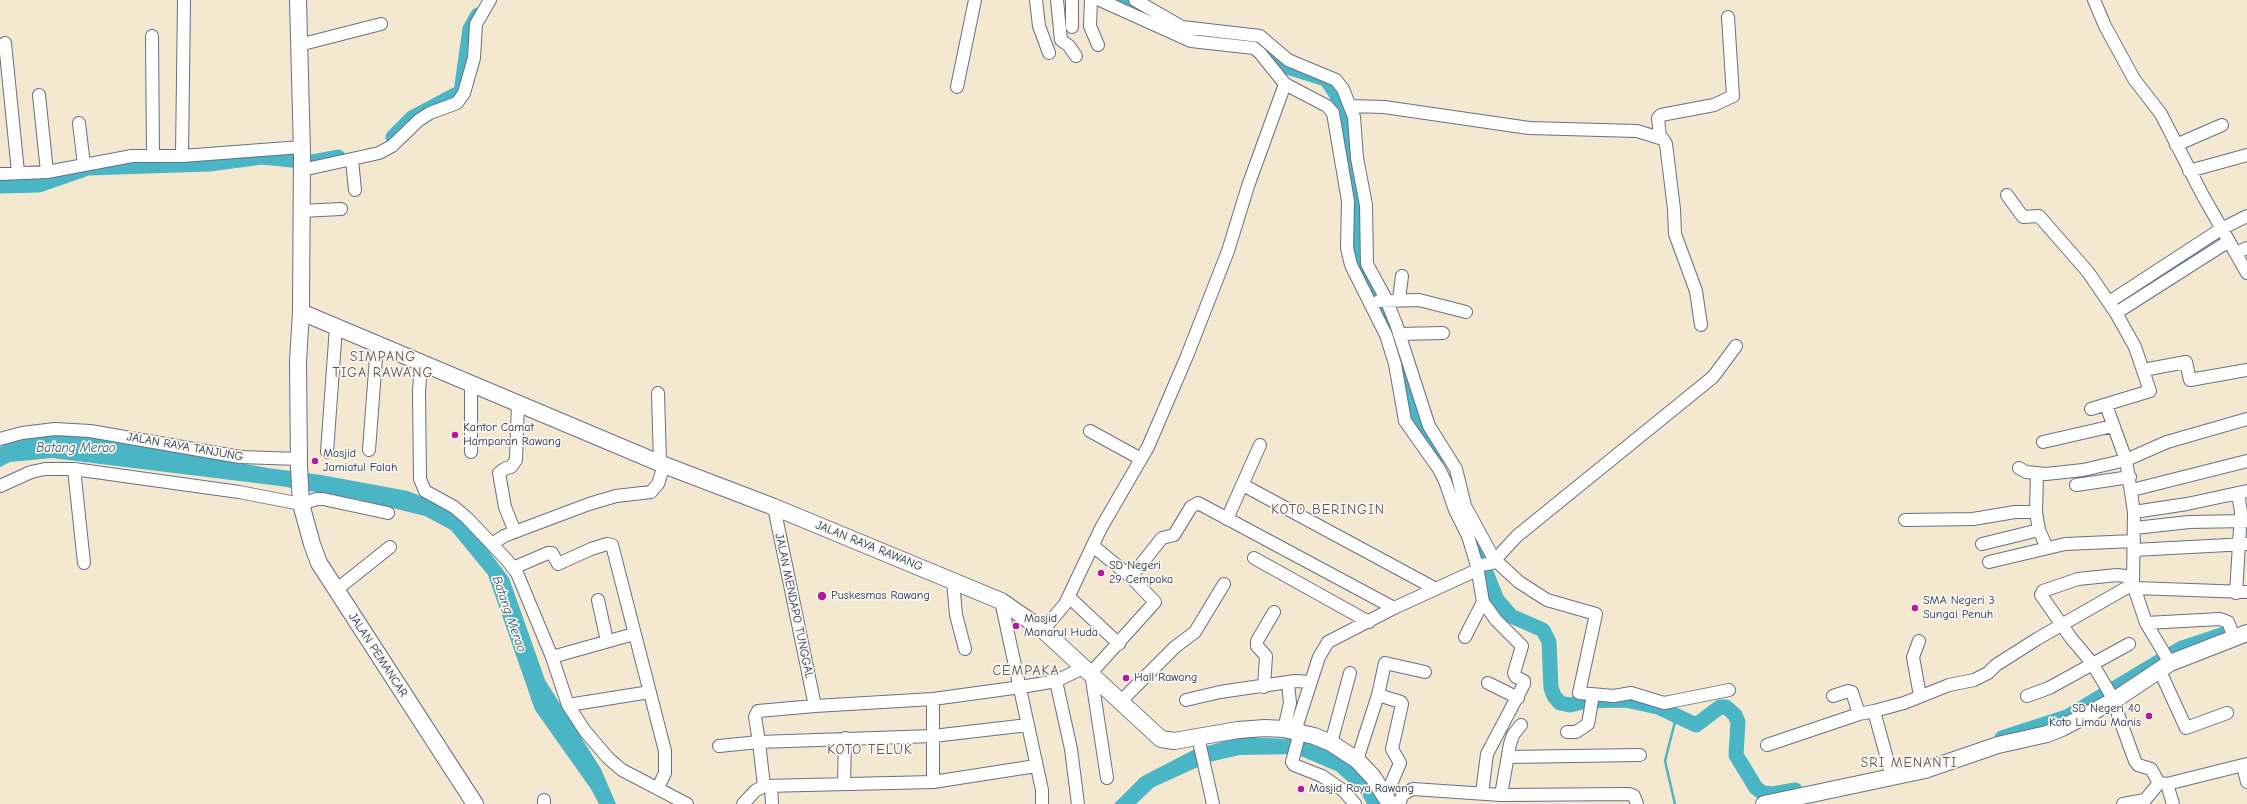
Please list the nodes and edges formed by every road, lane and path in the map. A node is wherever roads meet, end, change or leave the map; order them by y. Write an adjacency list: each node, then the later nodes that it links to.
1 (184, 0): 32 (street)
2 (298, 0): 17 (main road, JALAN PEMANCAR)
3 (490, 0): 34 (street)
4 (975, 0): 23 (street)
5 (1036, 0): 19 (street)
6 (1057, 0): 20 (street)
7 (1072, 0): 14 (street)
8 (1091, 0): 18 (street)
9 (1100, 0): 22 (street)
10 (1135, 0): 21 (street)
11 (2094, 0): 29 (street)
12 (1728, 17): 28 (street)
13 (381, 24): 17 (street)
14 (1072, 27)
15 (152, 36): 31 (street)
16 (5, 43): 37 (street)
17 (299, 45): 33 (main road, JALAN PEMANCAR)
18 (1098, 45)
19 (1049, 53)
20 (1076, 56)
21 (1287, 61): 22 (street); 25 (street)
22 (1282, 80): 51 (street); 79 (street)
23 (957, 87)
24 (39, 95): 38 (street)
25 (1350, 106): 28 (street); 51 (street)
26 (79, 123): 35 (street)
27 (2222, 125): 29 (street)
28 (1660, 137): 56 (street)
29 (2176, 145): 36 (street)
30 (2247, 155): 36 (street)
31 (153, 156): 32 (street); 35 (street)
32 (182, 156): 33 (street)
33 (302, 159): 34 (street); 43 (main road, JALAN PEMANCAR)
34 (352, 160): 40 (street)
35 (84, 165): 38 (street)
36 (2190, 170): 45 (street)
37 (18, 172): 38 (street); 39 (street)
38 (47, 172)
39 (0, 174)
40 (356, 190)
41 (2007, 195): 52 (street)
42 (341, 209): 43 (street)
43 (301, 211): 53 (main road, JALAN PEMANCAR)
44 (2247, 216): 45 (street)
45 (2222, 229): 46 (street); 52 (street)
46 (2229, 241): 47 (street); 55 (street)
47 (2242, 251): 48 (street)
48 (2247, 273)
49 (1402, 276): 50 (street)
50 (1399, 299): 51 (street); 54 (street)
51 (1379, 301): 59 (street); 84 (street)
52 (2109, 302): 55 (street)
53 (301, 312): 57 (main road, JALAN RAYA RAWANG); 82 (main road, JALAN PEMANCAR)
54 (1466, 312)
55 (2116, 313): 63 (street)
56 (1701, 325)
57 (336, 326): 60 (main road, JALAN RAYA RAWANG); 77 (street)
58 (1443, 333): 59 (street)
59 (1399, 334): 84 (street)
60 (377, 344): 62 (main road, JALAN RAYA RAWANG); 76 (street)
61 (1736, 346): 115 (street)
62 (421, 364): 65 (main road, JALAN RAYA RAWANG); 106 (street)
63 (2143, 370): 64 (street); 68 (street)
64 (2247, 370)
65 (471, 384): 67 (main road, JALAN RAYA RAWANG); 78 (street)
66 (658, 393): 83 (street)
67 (518, 403): 83 (main road, JALAN RAYA RAWANG); 104 (street)
68 (2106, 405): 69 (street); 71 (street)
69 (2091, 409)
70 (2247, 419): 80 (street)
71 (2113, 426): 74 (street); 80 (street)
72 (1090, 431): 79 (street)
73 (0, 439): 82 (street, JALAN RAYA TANJUNG)
74 (2043, 442)
75 (1260, 445): 89 (street)
76 (369, 450)
77 (327, 452)
78 (471, 452)
79 (1141, 459): 108 (street)
80 (2126, 460): 87 (street); 88 (street)
81 (2247, 462): 92 (street)
82 (299, 463): 94 (main road, JALAN PEMANCAR)
83 (662, 464): 95 (main road, JALAN RAYA RAWANG); 104 (street)
84 (1446, 465): 115 (street); 115 (street)
85 (2019, 468): 87 (street)
86 (74, 469): 91 (street); 94 (street); 114 (street)
87 (2037, 474): 96 (street)
88 (2130, 477): 90 (street); 92 (street)
89 (1242, 485): 99 (street); 121 (street)
90 (2076, 485)
91 (0, 486)
92 (2132, 490): 97 (street)
93 (2243, 492): 97 (street); 101 (street)
94 (300, 500): 98 (street); 122 (main road, JALAN PEMANCAR)
95 (774, 507): 118 (main road, JALAN RAYA RAWANG); 167 (street, JALAN MENDAPO TUNGGAL)
96 (2036, 512): 100 (street); 103 (street)
97 (2134, 512): 102 (street)
98 (388, 513)
99 (1228, 518): 117 (street); 128 (street)
100 (1905, 520)
101 (2244, 520): 102 (street); 105 (street)
102 (2135, 528): 109 (street)
103 (2039, 530): 107 (street); 111 (street)
104 (515, 532): 106 (street)
105 (2243, 543): 109 (street); 123 (street)
106 (492, 544): 116 (street)
107 (1982, 544)
108 (1093, 546): 117 (street); 124 (street)
109 (2134, 546): 111 (street); 119 (street)
110 (390, 547): 122 (street)
111 (2047, 548): 113 (street)
112 (1254, 558): 130 (street)
113 (1989, 562)
114 (84, 563)
115 (1484, 565): 121 (street); 127 (street); 163 (street)
116 (513, 568): 134 (street); 142 (street)
117 (1131, 577): 139 (street)
118 (953, 581): 126 (main road, JALAN RAYA RAWANG); 141 (street)
119 (2134, 583): 123 (street); 131 (street); 132 (street); 132 (street)
120 (1224, 584): 165 (street)
121 (1436, 589): 128 (street)
122 (336, 590): 198 (main road, JALAN PEMANCAR)
123 (2242, 593)
124 (1069, 597): 133 (street); 139 (street)
125 (598, 600): 137 (street)
126 (1001, 601): 133 (main road, JALAN RAYA RAWANG); 152 (street)
127 (1483, 602): 136 (street); 161 (street)
128 (1394, 608): 130 (street)
129 (1274, 612): 153 (street)
130 (1369, 622): 149 (street)
131 (2146, 623): 135 (street); 143 (street)
132 (2062, 626): 144 (street); 159 (street)
133 (1044, 630): 145 (main road, JALAN RAYA RAWANG)
134 (634, 634): 137 (street); 155 (street)
135 (2241, 635): 143 (main road)
136 (1465, 637)
137 (607, 641): 142 (street)
138 (1919, 641): 159 (street)
139 (1119, 644): 145 (street)
140 (2129, 644): 144 (street)
141 (965, 649)
142 (552, 657): 166 (street)
143 (2165, 660): 157 (main road); 170 (street)
144 (2092, 663): 157 (street); 160 (street)
145 (1088, 670): 148 (street); 165 (main road, JALAN RAYA RAWANG); 188 (street)
146 (1425, 672): 156 (street)
147 (1350, 673): 179 (street)
148 (1056, 681): 152 (street); 203 (street)
149 (1311, 682): 150 (street); 174 (street)
150 (1288, 683): 153 (street); 174 (street)
151 (1488, 683): 161 (street)
152 (1021, 687): 162 (street); 171 (street)
153 (1264, 687): 164 (street)
154 (1729, 690): 163 (street)
155 (650, 692): 166 (street); 194 (street)
156 (1378, 695): 184 (street); 197 (street)
157 (2110, 695): 187 (main road); 192 (street)
158 (1833, 696): 169 (street)
159 (1920, 696): 168 (street)
160 (2027, 696)
161 (1518, 698): 195 (street)
162 (933, 699): 167 (street); 175 (street)
163 (1592, 699): 173 (street)
164 (1186, 700)
165 (1120, 702): 177 (main road, JALAN RAYA RAWANG)
166 (568, 705): 194 (street)
167 (815, 706): 178 (street)
168 (1874, 711): 169 (street); 187 (street)
169 (1859, 714): 180 (street)
170 (2227, 714)
171 (1028, 725): 175 (street); 186 (street)
172 (1521, 725): 183 (street)
173 (1567, 732)
174 (1294, 733): 177 (main road, JALAN RAYA RAWANG); 179 (main road, JALAN RAYA RAWANG); 205 (street)
175 (932, 736): 176 (street); 189 (street)
176 (845, 738): 178 (street); 191 (street)
177 (1199, 740): 204 (street)
178 (760, 742): 181 (street); 193 (street)
179 (1331, 743): 184 (main road, JALAN RAYA RAWANG)
180 (1767, 745)
181 (719, 746)
182 (1640, 755): 183 (street)
183 (1508, 757): 196 (street)
184 (1357, 760): 197 (main road, JALAN RAYA RAWANG)
185 (2245, 765): 190 (street); 192 (street)
186 (1036, 766): 189 (street); 202 (street)
187 (1891, 773): 207 (main road)
188 (1107, 778)
189 (933, 782): 191 (street)
190 (2247, 782)
191 (844, 784): 193 (street)
192 (2163, 784): 208 (street); 209 (street)
193 (768, 786): 200 (street); 201 (street)
194 (658, 788): 199 (street)
195 (1482, 793): 196 (street); 197 (street)
196 (1501, 795): 206 (street)
197 (1392, 801)
198 (475, 804)
199 (687, 804)
200 (743, 804)
201 (772, 804)
202 (1042, 804)
203 (1078, 804)
204 (1213, 804)
205 (1355, 804)
206 (1637, 804)
207 (1764, 804)
208 (2123, 804)
209 (2173, 804)

